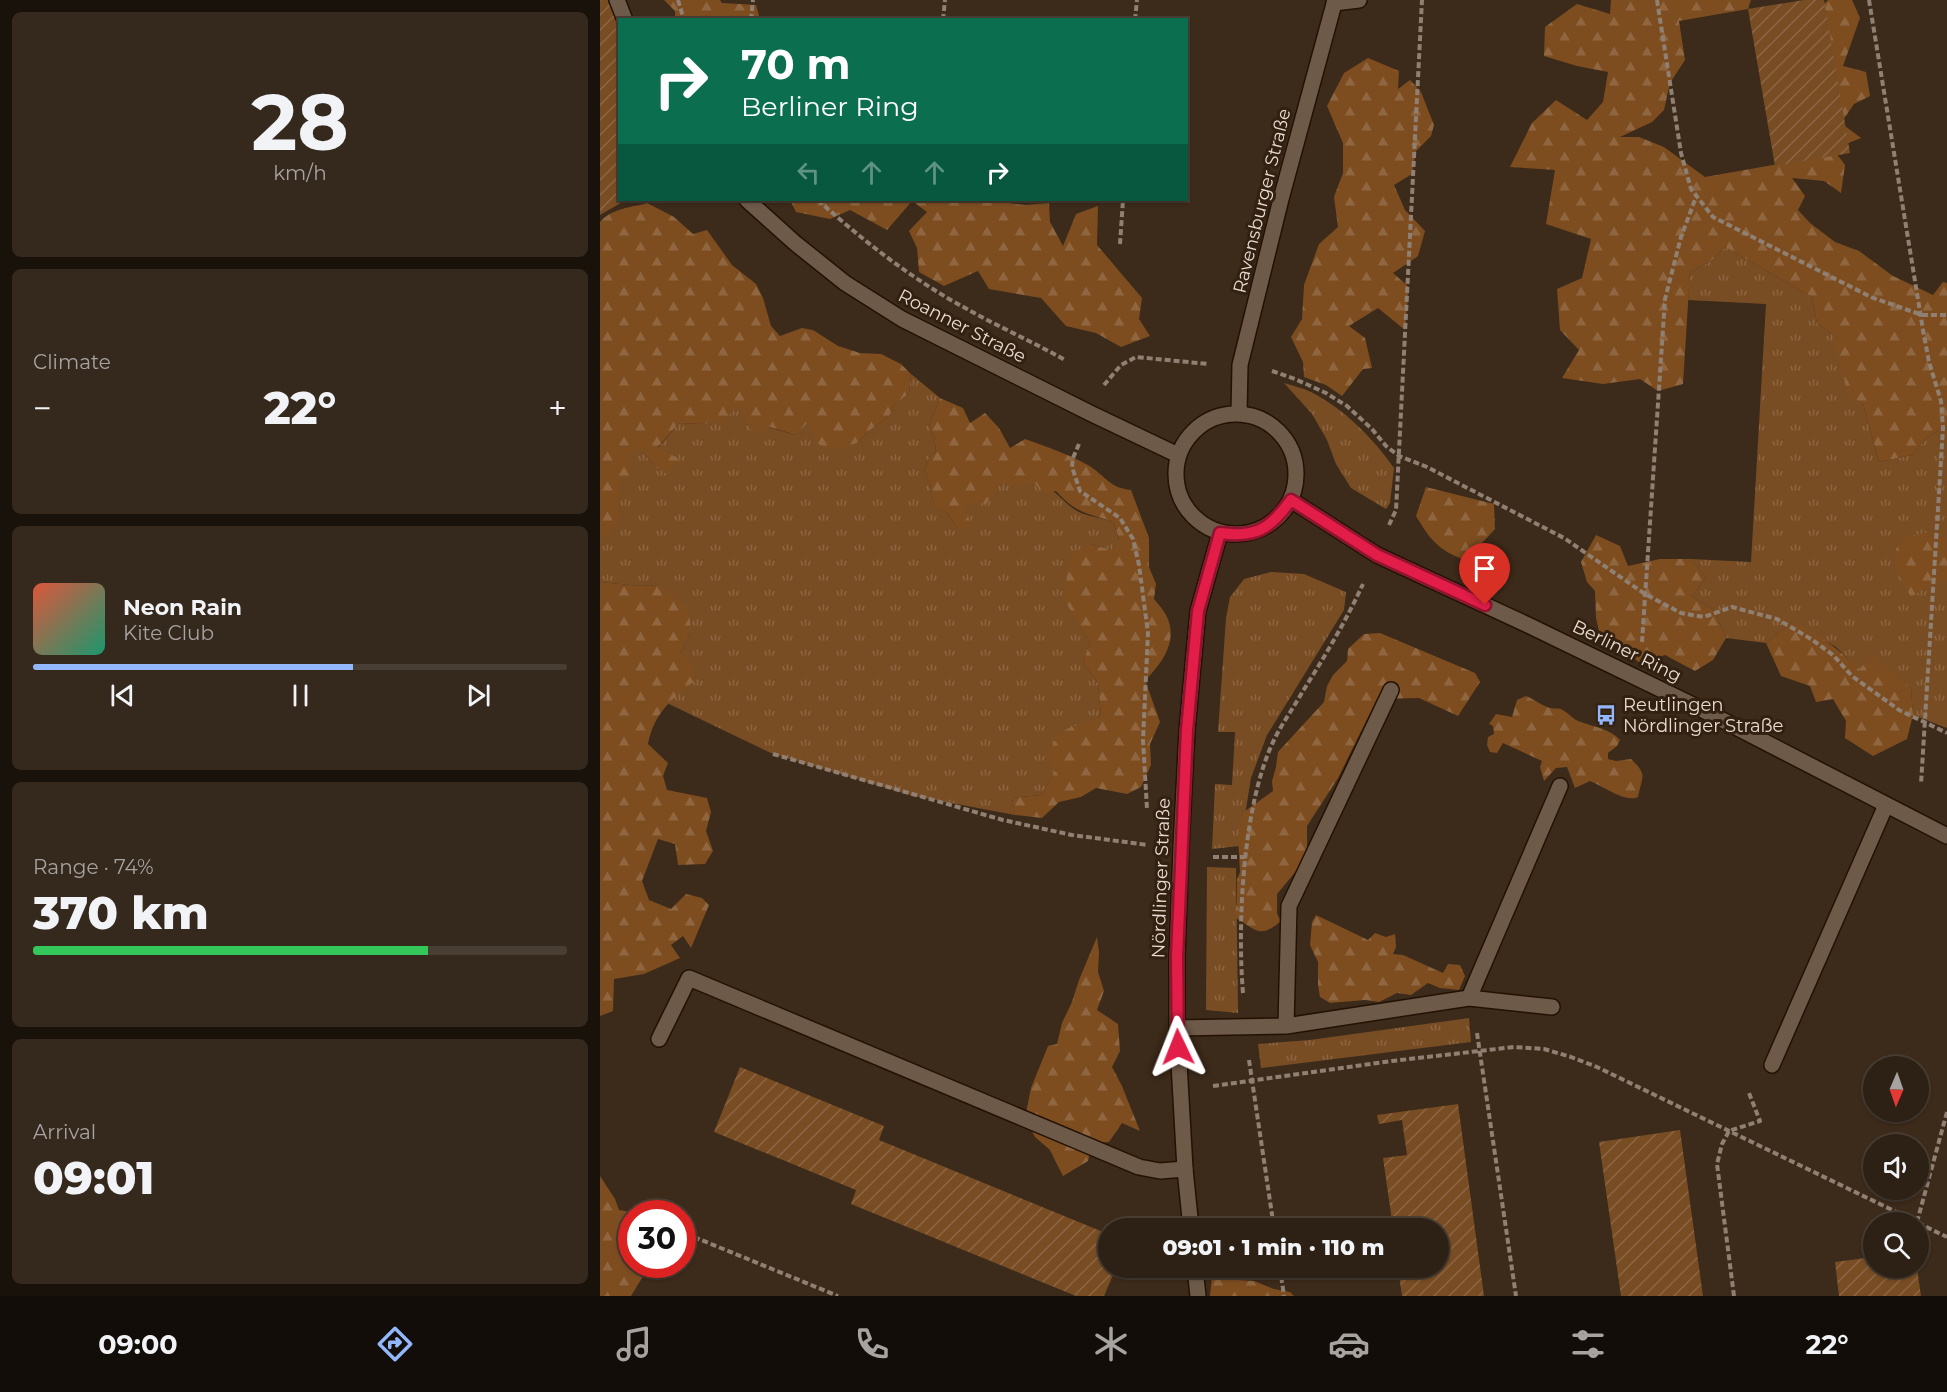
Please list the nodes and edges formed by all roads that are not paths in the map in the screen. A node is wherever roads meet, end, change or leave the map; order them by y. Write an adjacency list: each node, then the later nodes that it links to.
1 (617, 0): 4 (street)
2 (1359, 0): 3 (street)
3 (1335, 2): 6 (street, Ravensburger Straße)
4 (624, 18)
5 (748, 201): 7 (street, Roanner Straße)
6 (1239, 414): 7 (street); 8 (street)
7 (1178, 454): 9 (street)
8 (1291, 500): 9 (street); 12 (street, Berliner Ring)
9 (1220, 533): 17 (street, Nördlinger Straße)
10 (1391, 690): 16 (street)
11 (1560, 786): 14 (street)
12 (1886, 805): 13 (street, Berliner Ring); 19 (street)
13 (1947, 836)
14 (1469, 998): 15 (street); 16 (street)
15 (1552, 1007)
16 (1286, 1026): 17 (street)
17 (1177, 1028): 20 (street, Nördlinger Straße)
18 (659, 1040): 20 (street)
19 (1772, 1065)
20 (1185, 1169): 21 (street, Nördlinger Straße)
21 (1190, 1218)
22 (1196, 1278): 23 (street)
23 (1198, 1296)

